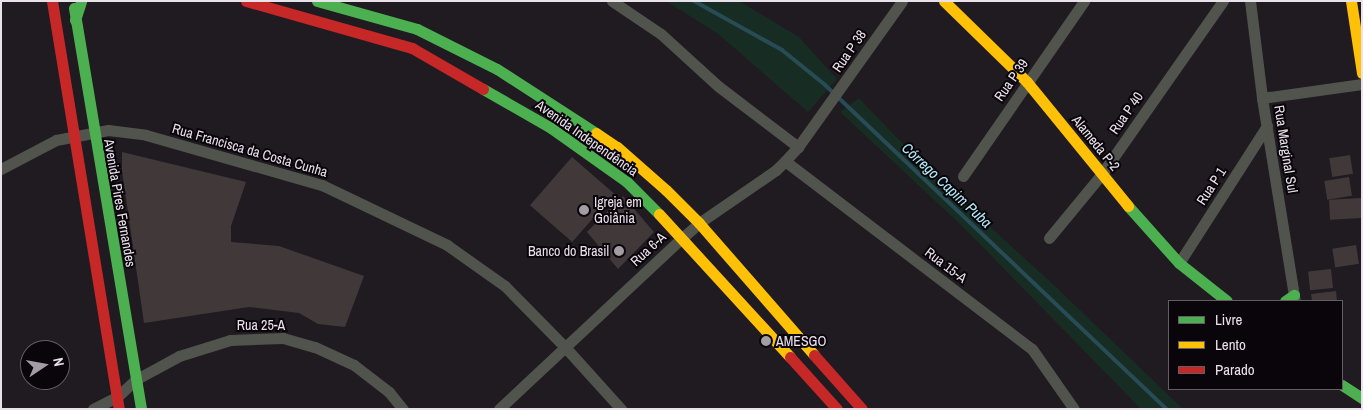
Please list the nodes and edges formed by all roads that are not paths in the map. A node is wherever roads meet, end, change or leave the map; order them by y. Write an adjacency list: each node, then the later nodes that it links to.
1 (74, 1): 13 (main road, Avenida Pires Fernandes)
2 (81, 1): 13 (main road)
3 (246, 1): 15 (main road, Avenida Independência)
4 (317, 1): 14 (main road, Avenida Independência)
5 (612, 1): 24 (street)
6 (902, 1): 20 (street, Rua P 38)
7 (944, 1): 17 (main road, Alameda P-2)
8 (1084, 1): 17 (street, Rua P 39)
9 (1223, 1): 27 (street, Rua P 40)
10 (1250, 1): 19 (street, Rua Marginal Sul)
11 (1351, 1): 16 (main road)
12 (50, 4): 23 (main road)
13 (75, 20): 22 (main road, Avenida Pires Fernandes)
14 (417, 29): 15 (main road); 29 (main road, Avenida Independência)
15 (412, 48): 30 (main road, Avenida Independência)
16 (1362, 73)
17 (1027, 82): 27 (main road, Alameda P-2); 28 (street, Rua P 39)
18 (1362, 84): 19 (street)
19 (1262, 98): 21 (street, Rua Marginal Sul)
20 (820, 116): 24 (street, Rua 6-A)
21 (1267, 126): 32 (street, Rua P 1); 33 (street, Rua Marginal Sul)
22 (93, 132): 23 (street, Rua Francisca da Costa Cunha); 35 (street, Rua Francisca da Costa Cunha); 38 (main road, Avenida Pires Fernandes)
23 (74, 135): 26 (street, Rua Francisca da Costa Cunha); 40 (main road)
24 (798, 147): 25 (street, Rua 6-A)
25 (784, 161): 29 (street, Rua 6-A); 50 (street, Rua 15-A)
26 (1, 169)
27 (1101, 175): 31 (street, Rua P 40); 32 (main road, Alameda P-2)
28 (963, 176)
29 (699, 223): 30 (street, Rua 6-A); 36 (main road, Avenida Independência)
30 (682, 238): 35 (street, Rua 6-A); 37 (main road, Avenida Independência)
31 (1049, 238)
32 (1179, 263): 34 (main road, Alameda P-2)
33 (1291, 299)
34 (1226, 300)
35 (565, 347): 46 (street, Rua 6-A); 47 (street, Rua Francisca da Costa Cunha)
36 (815, 357): 37 (main road); 49 (main road, Avenida Independência)
37 (802, 370): 48 (main road, Avenida Independência)
38 (135, 380): 40 (street, Rua 25-A); 44 (main road, Avenida Pires Fernandes); 45 (street, Rua 25-A)
39 (1343, 386): 41 (main road)
40 (116, 397): 42 (street, Rua 25-A); 43 (main road)
41 (1362, 398)
42 (93, 409)
43 (119, 409)
44 (141, 409)
45 (403, 409)
46 (499, 409)
47 (621, 409)
48 (837, 409)
49 (862, 409)
50 (1074, 409)

